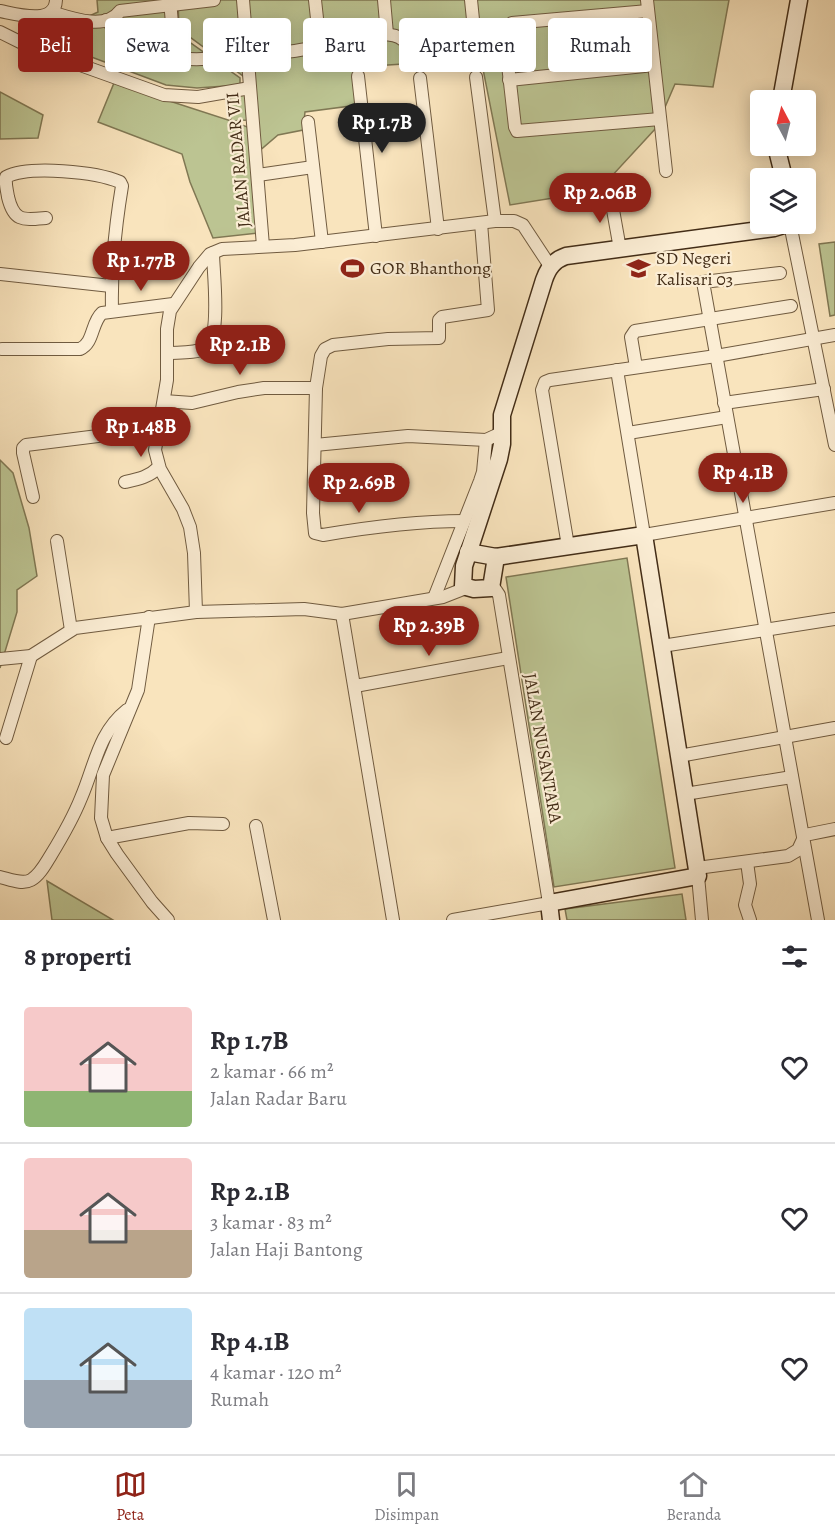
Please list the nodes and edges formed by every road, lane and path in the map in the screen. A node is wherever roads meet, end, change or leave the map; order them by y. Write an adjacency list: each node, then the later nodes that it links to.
1 (214, 0): 7 (street)
2 (243, 0): 14 (street, JALAN RADAR VII)
3 (315, 0): 15 (street)
4 (384, 0): 16 (street)
5 (471, 0): 17 (street)
6 (800, 0): 31 (main road)
7 (171, 3): 8 (street); 13 (street)
8 (120, 5): 12 (street)
9 (648, 5): 19 (street); 23 (street)
10 (53, 6): 11 (street); 18 (street)
11 (0, 11)
12 (112, 18)
13 (172, 18)
14 (245, 18)
15 (317, 18)
16 (386, 18)
17 (473, 18)
18 (105, 20)
19 (536, 20)
20 (0, 32): 30 (street)
21 (387, 34): 22 (street)
22 (399, 37)
23 (654, 65): 29 (street); 32 (street)
24 (249, 72): 30 (street, JALAN RADAR VII)
25 (508, 72): 29 (street)
26 (358, 76): 44 (street)
27 (476, 76): 39 (street)
28 (420, 78): 41 (street)
29 (509, 80): 32 (street)
30 (250, 88): 36 (street, JALAN RADAR VII)
31 (783, 90)
32 (660, 119): 35 (street)
33 (308, 122): 34 (street)
34 (314, 167): 36 (street); 45 (street)
35 (666, 171)
36 (258, 175): 46 (street, JALAN RADAR VII)
37 (610, 193): 47 (street)
38 (46, 219): 52 (street)
39 (495, 221): 40 (street); 49 (street)
40 (481, 223): 41 (street); 64 (street)
41 (438, 229): 44 (street)
42 (750, 231): 47 (main road)
43 (791, 234): 58 (street)
44 (376, 236): 45 (street)
45 (322, 242): 46 (street)
46 (263, 246): 48 (street)
47 (620, 249): 49 (main road)
48 (213, 253): 53 (street); 60 (street)
49 (550, 267): 71 (main road)
50 (780, 273): 56 (street)
51 (0, 274): 52 (street)
52 (111, 286): 55 (street)
53 (173, 304): 55 (street); 60 (street)
54 (791, 306): 56 (street)
55 (112, 310): 59 (street)
56 (710, 319): 61 (street); 62 (street)
57 (835, 335): 58 (street)
58 (814, 339): 61 (street); 65 (street)
59 (2, 349)
60 (167, 353): 66 (street)
61 (716, 356): 62 (street); 67 (street)
62 (636, 366): 63 (street)
63 (617, 370): 70 (street); 82 (street)
64 (316, 388): 66 (street); 73 (street)
65 (824, 389): 67 (street); 72 (street)
66 (164, 401): 69 (street)
67 (724, 403): 68 (street)
68 (727, 417): 70 (street); 78 (street)
69 (157, 431): 74 (street); 76 (street)
70 (628, 433): 80 (street)
71 (494, 436): 73 (street); 79 (street); 83 (main road)
72 (835, 445)
73 (315, 446): 79 (street)
74 (159, 467): 75 (street); 88 (street)
75 (125, 482)
76 (33, 497)
77 (835, 503): 78 (street)
78 (745, 519): 80 (street); 93 (street)
79 (464, 521): 87 (street)
80 (644, 535): 82 (main road); 94 (main road)
81 (57, 541): 92 (street)
82 (568, 546): 84 (main road)
83 (468, 552): 84 (main road); 85 (main road)
84 (496, 557): 86 (main road)
85 (466, 588): 86 (main road); 87 (street)
86 (491, 588): 96 (street, JALAN NUSANTARA)
87 (434, 598): 89 (street)
88 (196, 612): 89 (street); 90 (street)
89 (342, 614): 98 (street)
90 (148, 617): 92 (street); 99 (street)
91 (835, 619): 93 (street)
92 (71, 630): 95 (street)
93 (765, 631): 94 (street); 101 (street)
94 (662, 646): 103 (main road)
95 (31, 656): 97 (street); 102 (street)
96 (508, 658): 98 (street); 114 (street, JALAN NUSANTARA)
97 (0, 659)
98 (355, 686): 117 (street)
99 (131, 707): 110 (street); 113 (street)
100 (835, 728): 101 (street)
101 (785, 737): 103 (street); 104 (street)
102 (6, 738)
103 (679, 756): 105 (main road)
104 (792, 777): 105 (street); 109 (street)
105 (685, 794): 112 (main road)
106 (222, 824): 110 (street)
107 (256, 826): 116 (street)
108 (835, 829): 109 (street)
109 (803, 837): 111 (street); 122 (street)
110 (106, 838): 115 (street)
111 (747, 862): 112 (street); 121 (street)
112 (697, 872): 114 (main road); 120 (street)
113 (0, 877)
114 (549, 903): 118 (street); 119 (main road, JALAN NUSANTARA)
115 (168, 920)
116 (274, 920)
117 (393, 920)
118 (453, 920)
119 (551, 920)
120 (702, 920)
121 (750, 920)
122 (818, 920)

